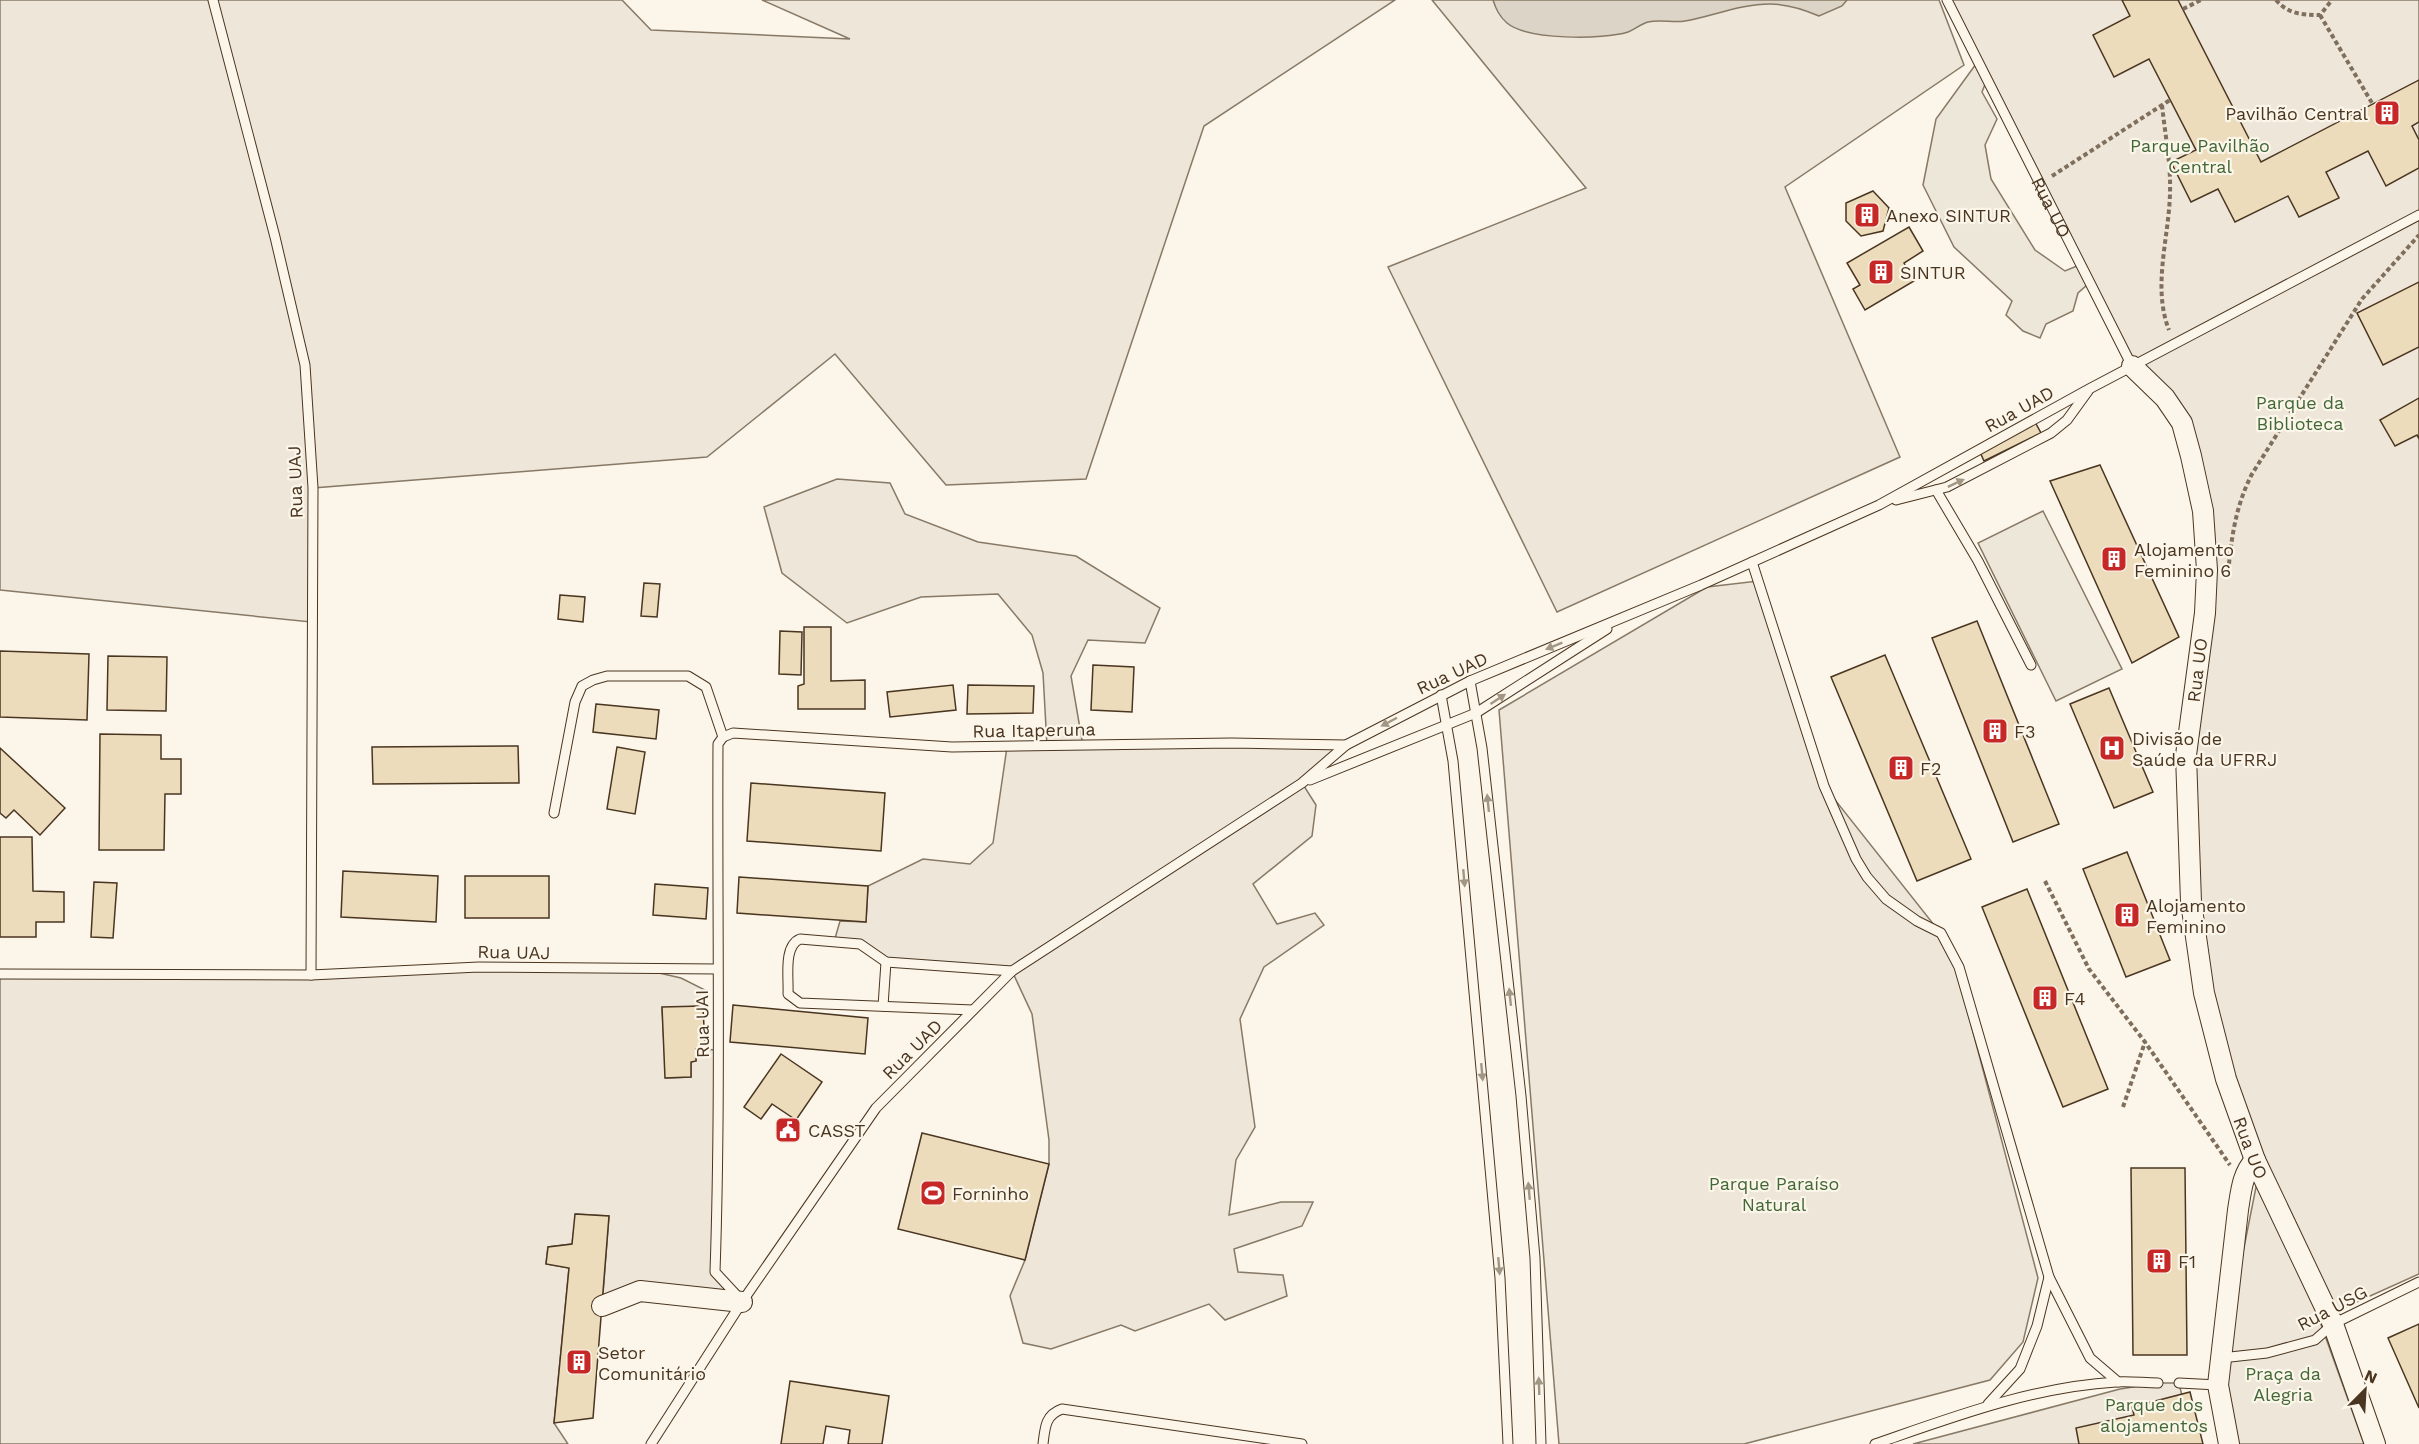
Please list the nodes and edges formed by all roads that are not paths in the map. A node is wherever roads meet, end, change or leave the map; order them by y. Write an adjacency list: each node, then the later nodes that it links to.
1 (213, 0): 23 (lane, Rua UAJ)
2 (1947, 0): 4 (lane, Rua UO)
3 (2419, 215): 4 (lane, Rua UAD)
4 (2132, 366): 5 (lane, Rua UAD); 26 (street, Rua UO)
5 (2089, 389): 6 (lane, one-way to 5); 7 (lane, Rua UAD)
6 (1936, 490): 7 (lane); 10 (lane)
7 (1880, 506): 8 (lane, Rua UAD)
8 (1752, 562): 9 (lane, Rua UAD); 27 (lane)
9 (1628, 616): 11 (lane, Rua UAD, one-way to 11); 13 (lane, Rua UAD, one-way to 9)
10 (2031, 665)
11 (1470, 681): 12 (lane, Rua UAD); 13 (lane)
12 (1441, 695): 14 (lane); 16 (lane, Rua UAD, one-way to 16)
13 (1476, 713): 14 (lane, Rua UAD); 42 (lane, one-way to 13)
14 (1446, 725): 17 (lane, Rua UAD); 41 (lane, one-way to 41)
15 (723, 737): 16 (lane, Rua Itaperuna); 18 (lane); 20 (lane, Rua UAI)
16 (1346, 745): 17 (lane, Rua UAD)
17 (1302, 783): 21 (lane, Rua UAD)
18 (554, 813)
19 (886, 962): 21 (lane); 24 (lane); 24 (lane)
20 (717, 969): 23 (lane, Rua UAJ); 29 (lane, Rua UAI)
21 (1012, 971): 25 (lane, Rua UAD)
22 (0, 974): 23 (lane, Rua UAJ)
23 (311, 975)
24 (883, 1006): 25 (lane)
25 (973, 1010): 29 (lane, Rua UAD)
26 (2255, 1160): 31 (street, Rua UO); 32 (street)
27 (2049, 1277): 33 (lane); 37 (lane)
28 (2419, 1282): 31 (lane, Rua USG)
29 (742, 1302): 30 (street); 38 (lane, Rua UAD)
30 (602, 1306)
31 (2333, 1324): 32 (lane, Rua USG); 45 (street, Rua UO)
32 (2221, 1358): 36 (street)
33 (2118, 1382): 34 (lane); 37 (lane)
34 (2158, 1383)
35 (2179, 1383): 36 (lane)
36 (2218, 1386): 44 (street)
37 (1987, 1405): 43 (lane)
38 (651, 1444)
39 (1042, 1444): 40 (lane)
40 (1302, 1444)
41 (1508, 1444)
42 (1541, 1444)
43 (1875, 1444)
44 (2229, 1444)
45 (2375, 1444)

